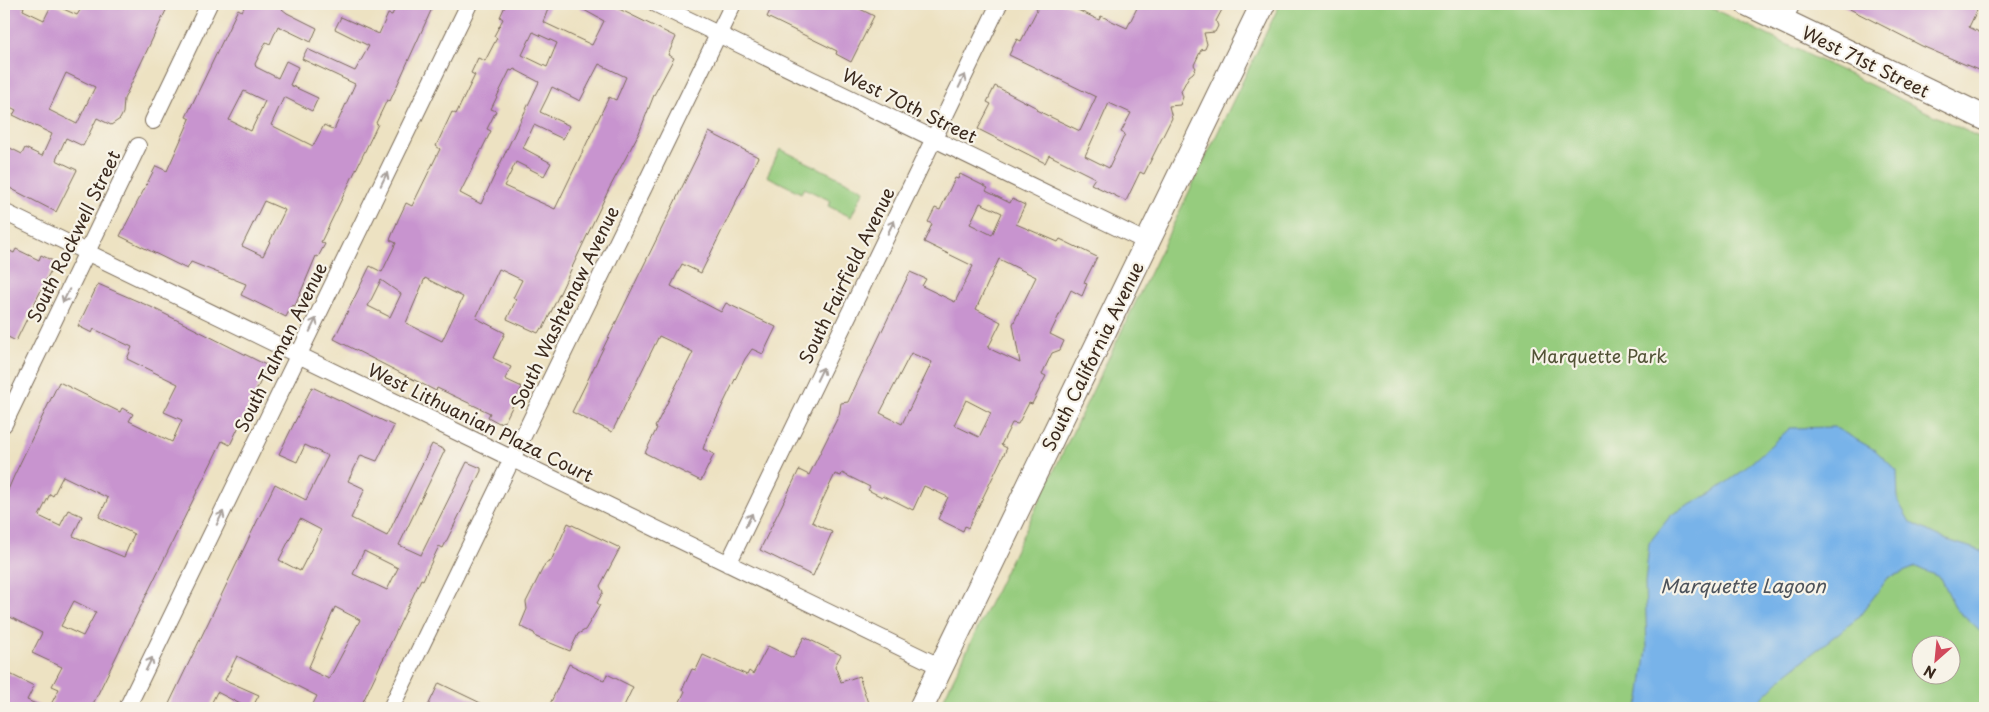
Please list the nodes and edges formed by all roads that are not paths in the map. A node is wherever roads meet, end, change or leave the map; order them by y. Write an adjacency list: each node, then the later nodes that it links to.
1 (209, 4): 11 (street)
2 (469, 4): 17 (street, South Talman Avenue, one-way to 2)
3 (656, 4): 9 (street, West 70th Street)
4 (733, 4): 9 (street, South Washtenaw Avenue)
5 (999, 4): 12 (street, South Fairfield Avenue, one-way to 5)
6 (1263, 4): 15 (street, South California Avenue)
7 (1748, 4): 8 (street, West 71st Street)
8 (1788, 12): 10 (street, West 71st Street)
9 (719, 34): 12 (street, West 70th Street); 19 (street, South Washtenaw Avenue)
10 (1985, 118)
11 (152, 121)
12 (934, 139): 15 (street, West 70th Street); 20 (street, South Fairfield Avenue, one-way to 12)
13 (138, 146): 16 (street, South Rockwell Street)
14 (4, 212): 16 (street, West Lithuanian Plaza Court)
15 (1147, 242): 21 (street, South California Avenue)
16 (87, 252): 17 (street, West Lithuanian Plaza Court); 18 (street, South Rockwell Street, one-way to 18)
17 (299, 355): 19 (street, West Lithuanian Plaza Court); 22 (street, South Talman Avenue, one-way to 17)
18 (4, 424)
19 (512, 459): 20 (street, West Lithuanian Plaza Court); 23 (street, South Washtenaw Avenue)
20 (728, 564): 21 (street, West Lithuanian Plaza Court)
21 (941, 667): 24 (street, South California Avenue)
22 (127, 708)
23 (391, 708)
24 (920, 708)

